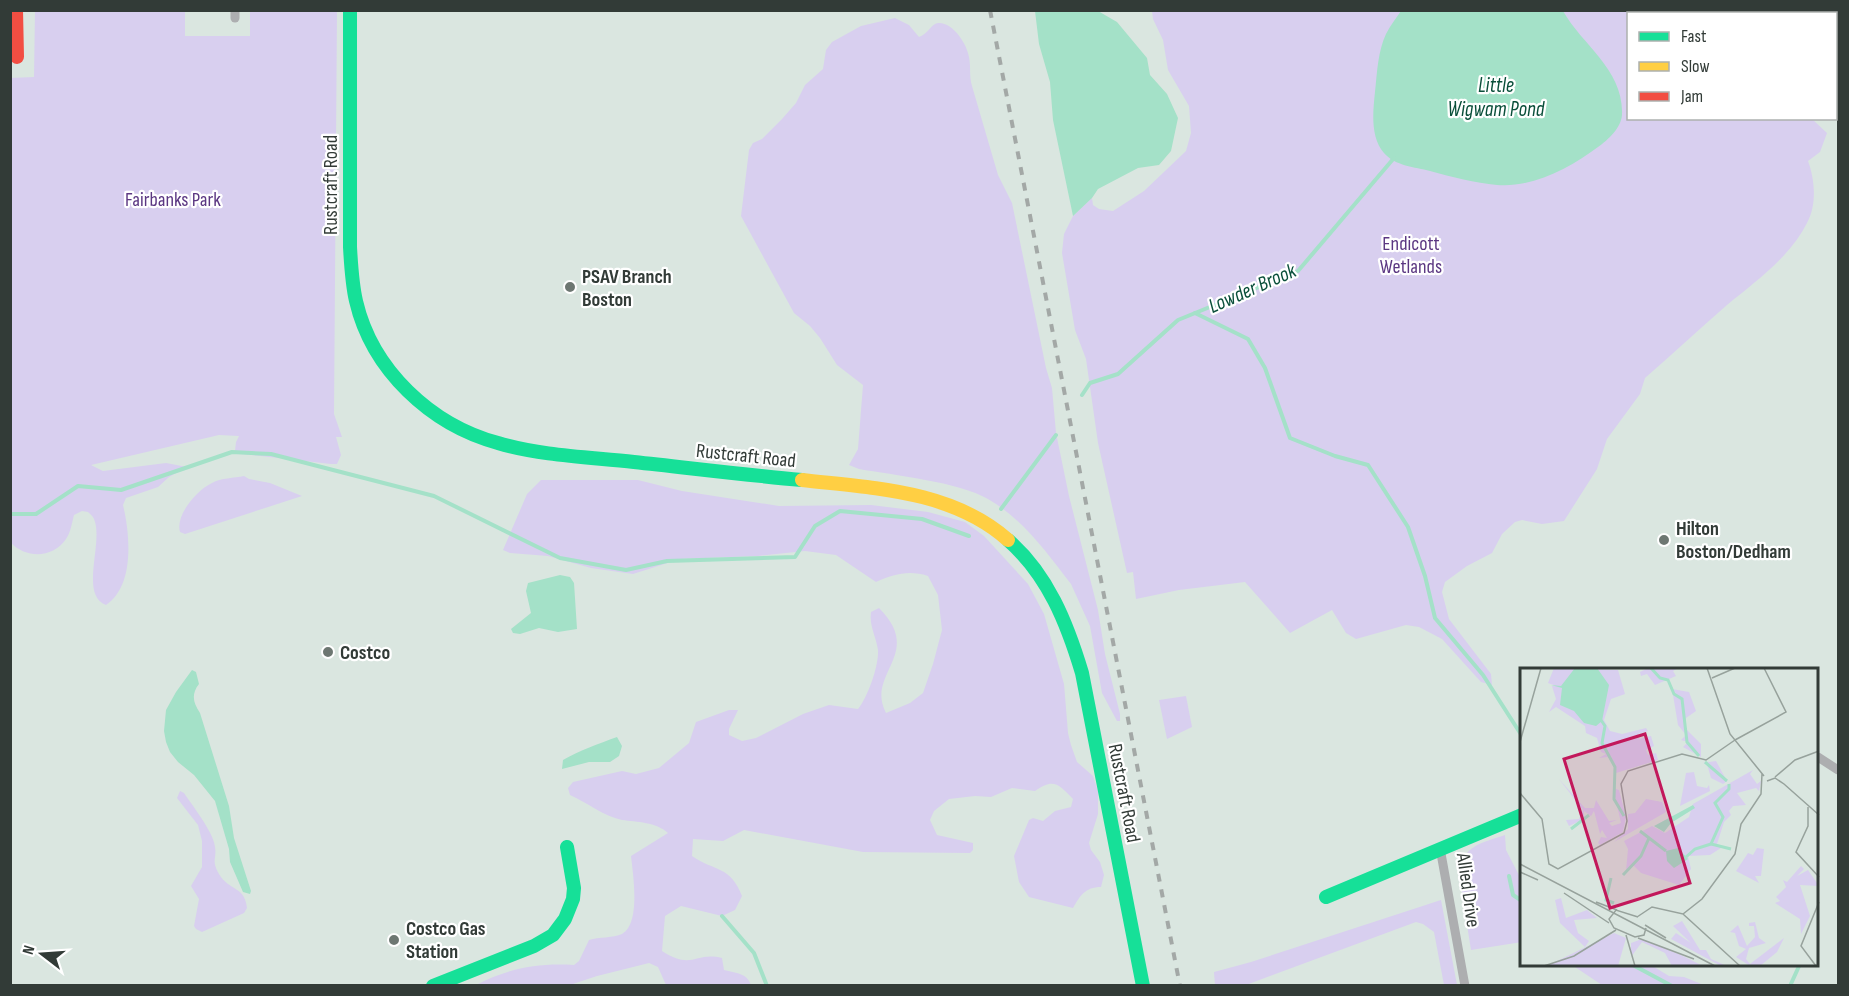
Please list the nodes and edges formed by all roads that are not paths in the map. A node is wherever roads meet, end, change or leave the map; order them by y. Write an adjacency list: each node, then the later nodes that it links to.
1 (16, 10): 3 (main road)
2 (350, 10): 11 (main road, Rustcraft Road)
3 (17, 57)
4 (1819, 758): 5 (street)
5 (1839, 770)
6 (1520, 816): 8 (main road, Allied Drive)
7 (567, 847): 10 (main road)
8 (1440, 848): 9 (main road); 12 (street, Allied Drive)
9 (1326, 897)
10 (433, 986)
11 (1143, 986)
12 (1464, 986)

